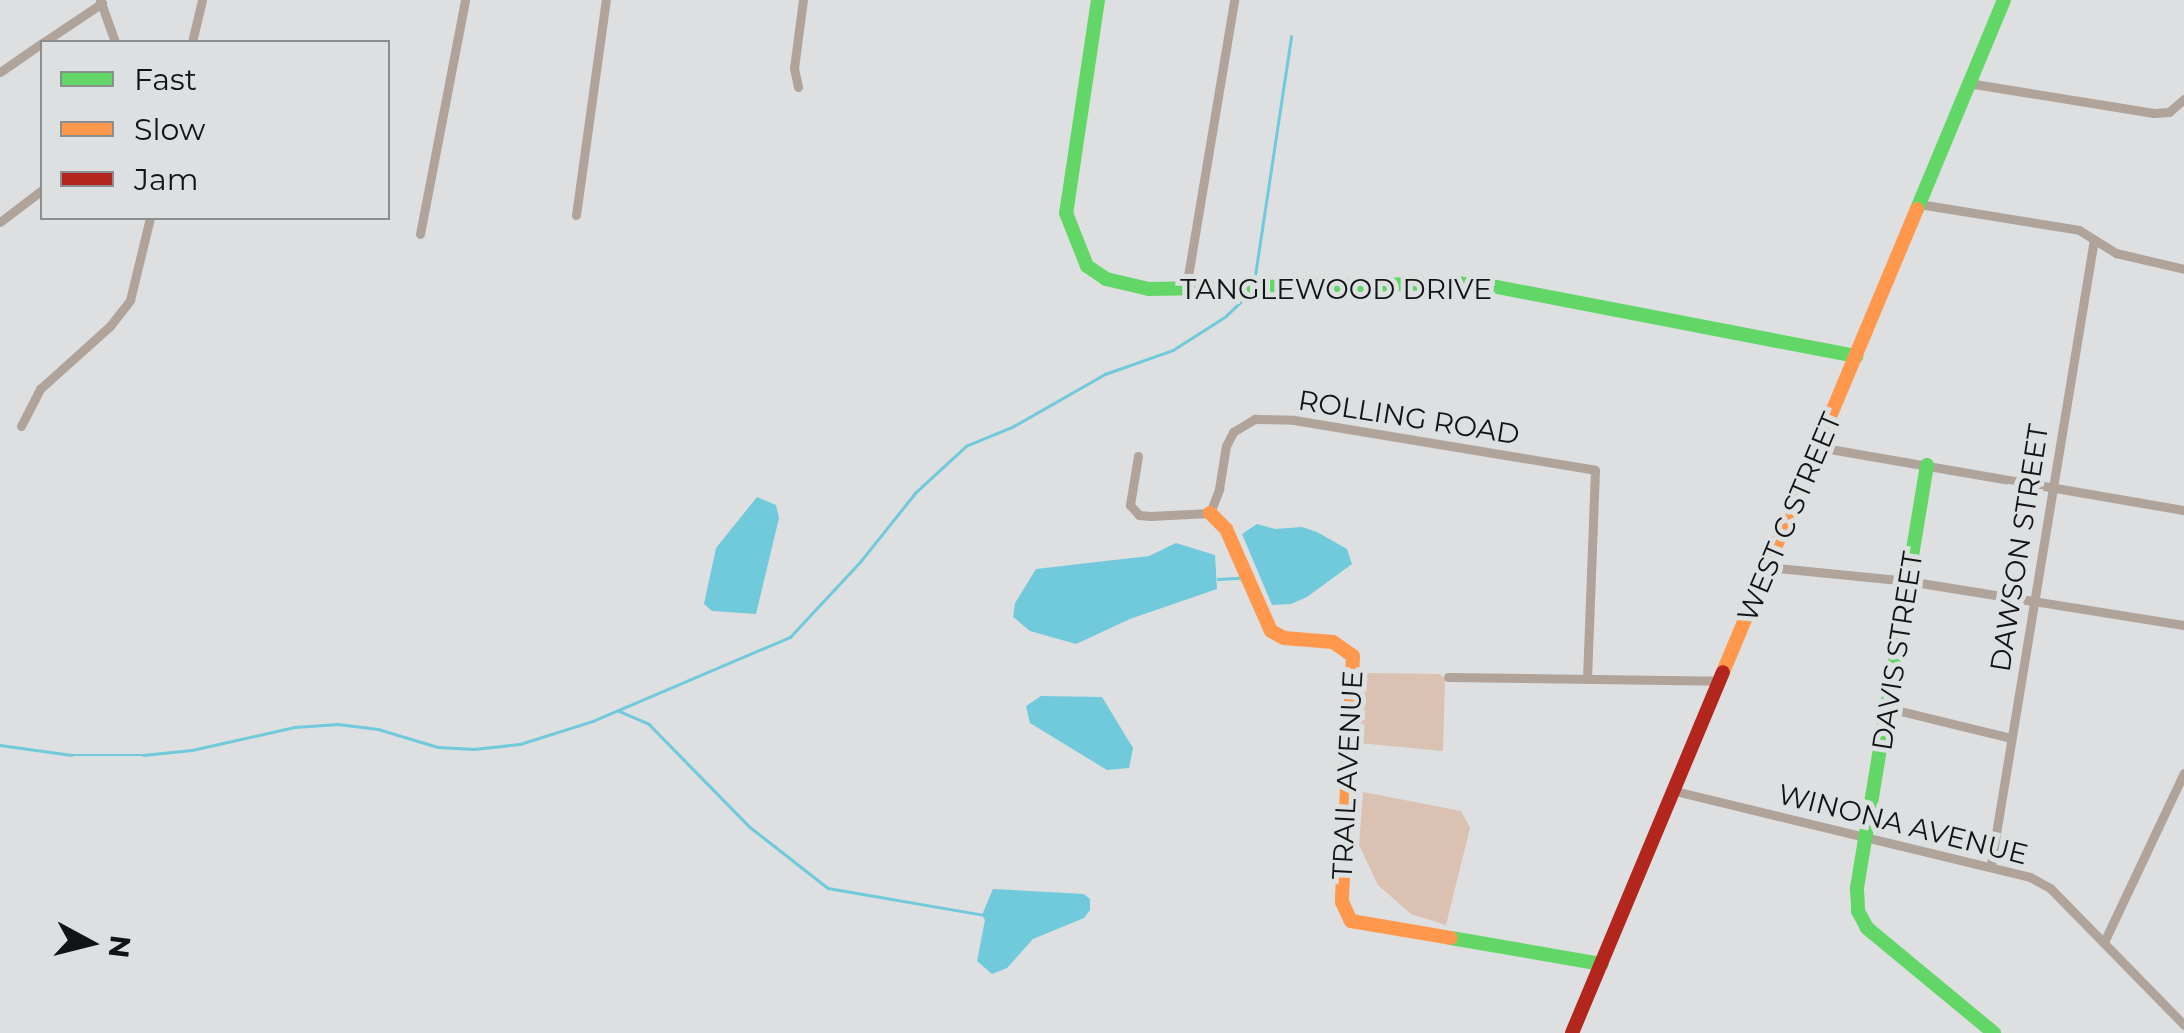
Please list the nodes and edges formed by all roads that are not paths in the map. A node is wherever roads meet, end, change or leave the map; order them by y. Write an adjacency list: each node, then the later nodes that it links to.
1 (202, 0): 11 (street)
2 (465, 0): 22 (street)
3 (606, 0): 19 (street)
4 (804, 0): 15 (street)
5 (1098, 0): 25 (street, TANGLEWOOD DRIVE)
6 (1234, 0): 25 (street)
7 (2004, 0): 14 (street, WEST C STREET)
8 (101, 2): 9 (street); 10 (street)
9 (47, 40)
10 (115, 40)
11 (192, 40)
12 (40, 45): 13 (street)
13 (0, 72)
14 (1968, 83): 16 (street); 18 (street, WEST C STREET)
15 (798, 87)
16 (2184, 99)
17 (40, 192): 21 (street)
18 (1919, 204): 23 (street); 26 (street, WEST C STREET)
19 (576, 214)
20 (150, 220): 27 (street)
21 (0, 222)
22 (420, 234)
23 (2094, 239): 24 (street); 31 (street, DAWSON STREET)
24 (2184, 269)
25 (1186, 288): 26 (street, TANGLEWOOD DRIVE)
26 (1856, 356): 28 (street, WEST C STREET)
27 (21, 426)
28 (1818, 446): 30 (street); 34 (street, WEST C STREET)
29 (1138, 456): 33 (street)
30 (1926, 465): 31 (street); 35 (street, DAVIS STREET)
31 (2052, 486): 32 (street); 36 (street, DAWSON STREET)
32 (2184, 510)
33 (1210, 514): 39 (street, ROLLING ROAD); 48 (street, TRAIL AVENUE)
34 (1768, 567): 35 (street); 40 (street, WEST C STREET)
35 (1908, 581): 36 (street); 41 (street, DAVIS STREET)
36 (2032, 601): 37 (street); 42 (street, DAWSON STREET)
37 (2184, 626)
38 (1448, 677): 39 (street)
39 (1587, 677): 40 (street)
40 (1720, 682): 44 (street, WEST C STREET)
41 (1888, 708): 42 (street); 45 (street, DAVIS STREET)
42 (2011, 738): 46 (street, DAWSON STREET)
43 (2184, 773): 47 (street)
44 (1675, 791): 45 (street, WINONA AVENUE); 48 (street, WEST C STREET)
45 (1866, 836): 46 (street, WINONA AVENUE); 51 (street, DAVIS STREET)
46 (1991, 864): 47 (street, WINONA AVENUE)
47 (2104, 942): 49 (street, WINONA AVENUE)
48 (1602, 964): 50 (street, WEST C STREET)
49 (2184, 1025)
50 (1572, 1033)
51 (1994, 1033)

